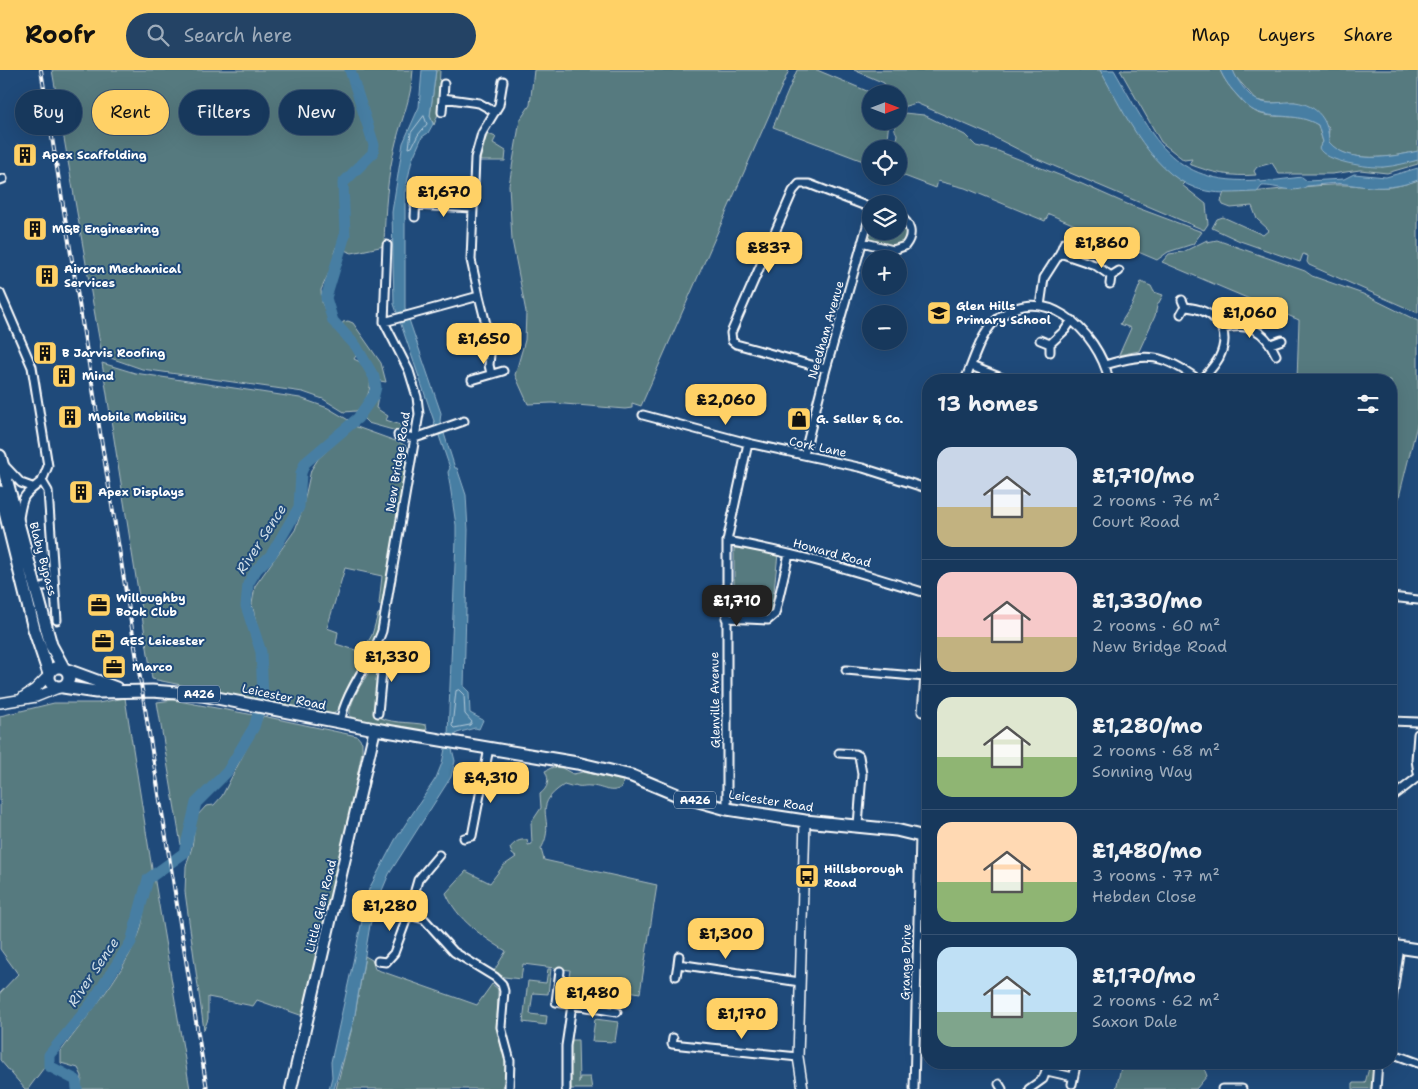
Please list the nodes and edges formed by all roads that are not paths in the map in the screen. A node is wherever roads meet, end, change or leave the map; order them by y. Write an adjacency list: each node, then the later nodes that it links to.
1 (504, 81): 5 (street)
2 (444, 84): 3 (street)
3 (443, 98): 4 (street); 5 (street)
4 (442, 112)
5 (495, 112): 9 (street)
6 (416, 194): 7 (street)
7 (415, 205): 9 (street); 10 (street)
8 (862, 205): 34 (street)
9 (473, 208): 20 (street)
10 (415, 217)
11 (907, 222): 12 (street)
12 (862, 242): 34 (street, Needham Avenue)
13 (1064, 243): 15 (street)
14 (387, 246): 24 (street)
15 (1060, 253): 17 (street); 21 (street)
16 (1119, 271): 17 (street)
17 (1111, 276): 18 (street)
18 (1110, 284)
19 (0, 293): 50 (street)
20 (478, 296): 24 (street); 36 (street)
21 (1040, 306): 23 (street); 33 (street)
22 (1182, 307): 25 (street)
23 (1072, 320): 28 (street); 32 (street)
24 (384, 322): 46 (street, New Bridge Road)
25 (1222, 329): 29 (street); 41 (street)
26 (1040, 340): 28 (street)
27 (1282, 340): 29 (street)
28 (1050, 344): 30 (street)
29 (1271, 344): 31 (street)
30 (1050, 352)
31 (1276, 355)
32 (1105, 365): 39 (street); 40 (street)
33 (971, 366): 37 (street); 38 (street)
34 (826, 369): 48 (street, Needham Avenue)
35 (503, 371): 36 (street)
36 (491, 374): 42 (street)
37 (968, 374)
38 (992, 374)
39 (1107, 374)
40 (1191, 374)
41 (1206, 374)
42 (472, 380)
43 (643, 415): 47 (street, Cork Lane)
44 (464, 421): 46 (street)
45 (398, 435): 46 (street)
46 (415, 438): 65 (street, New Bridge Road)
47 (748, 443): 48 (street, Cork Lane); 55 (street, Glenville Avenue)
48 (804, 455): 52 (street, Cork Lane)
49 (2, 460): 51 (street); 54 (main road, Blaby Bypass)
50 (42, 481): 51 (street); 57 (street)
51 (32, 486): 54 (street)
52 (922, 487)
53 (0, 492): 69 (main road, Blaby Bypass)
54 (19, 519): 67 (main road, Blaby Bypass)
55 (727, 541): 56 (street, Howard Road); 62 (street, Glenville Avenue)
56 (789, 554): 59 (street, Howard Road); 62 (street)
57 (54, 585): 58 (street); 63 (street)
58 (44, 586)
59 (922, 592)
60 (1397, 598): 61 (street)
61 (1418, 600)
62 (726, 618): 86 (street, Glenville Avenue)
63 (57, 620)
64 (384, 651): 66 (street)
65 (372, 656): 66 (street); 78 (street, New Bridge Road)
66 (383, 664): 75 (street)
67 (65, 669): 69 (main road); 71 (main road); 72 (main road, Leicester Road / A426)
68 (846, 670): 70 (street)
69 (49, 675): 71 (main road); 73 (street)
70 (922, 677)
71 (62, 687): 72 (main road, Leicester Road / A426); 73 (street)
72 (125, 691): 78 (main road, Leicester Road / A426)
73 (14, 700): 74 (street)
74 (0, 703)
75 (378, 713)
76 (1397, 721): 77 (street)
77 (1418, 722)
78 (340, 723): 79 (main road, Leicester Road / A426)
79 (375, 729): 81 (main road, Leicester Road / A426); 113 (main road, Little Glen Road)
80 (1418, 734): 83 (street)
81 (489, 748): 86 (main road, Leicester Road / A426); 90 (street)
82 (839, 754): 88 (street)
83 (1418, 773)
84 (1418, 777): 85 (street)
85 (1397, 793)
86 (727, 809): 87 (main road, Leicester Road / A426)
87 (805, 821): 88 (main road, Leicester Road / A426); 103 (street)
88 (858, 826): 89 (main road, Leicester Road / A426)
89 (922, 836)
90 (464, 838)
91 (440, 855): 93 (street)
92 (922, 879): 94 (street, Grange Drive)
93 (408, 914): 99 (street); 114 (street)
94 (918, 935): 95 (street); 117 (street, Grange Drive)
95 (922, 935)
96 (1397, 946): 97 (main road)
97 (1418, 950)
98 (679, 956): 100 (street)
99 (378, 962)
100 (678, 964): 102 (street); 103 (street)
101 (560, 972): 104 (street)
102 (676, 976)
103 (800, 982): 108 (street)
104 (572, 1005): 105 (street); 115 (street)
105 (617, 1012)
106 (673, 1038): 108 (street)
107 (1397, 1055): 109 (street)
108 (798, 1057): 116 (street)
109 (1418, 1063)
110 (1377, 1069): 121 (street)
111 (1047, 1071): 112 (street); 118 (street)
112 (1073, 1077)
113 (291, 1089)
114 (509, 1089)
115 (566, 1089)
116 (803, 1089)
117 (914, 1089)
118 (1029, 1089)
119 (1222, 1089): 120 (street)
120 (1242, 1089)
121 (1376, 1089)

